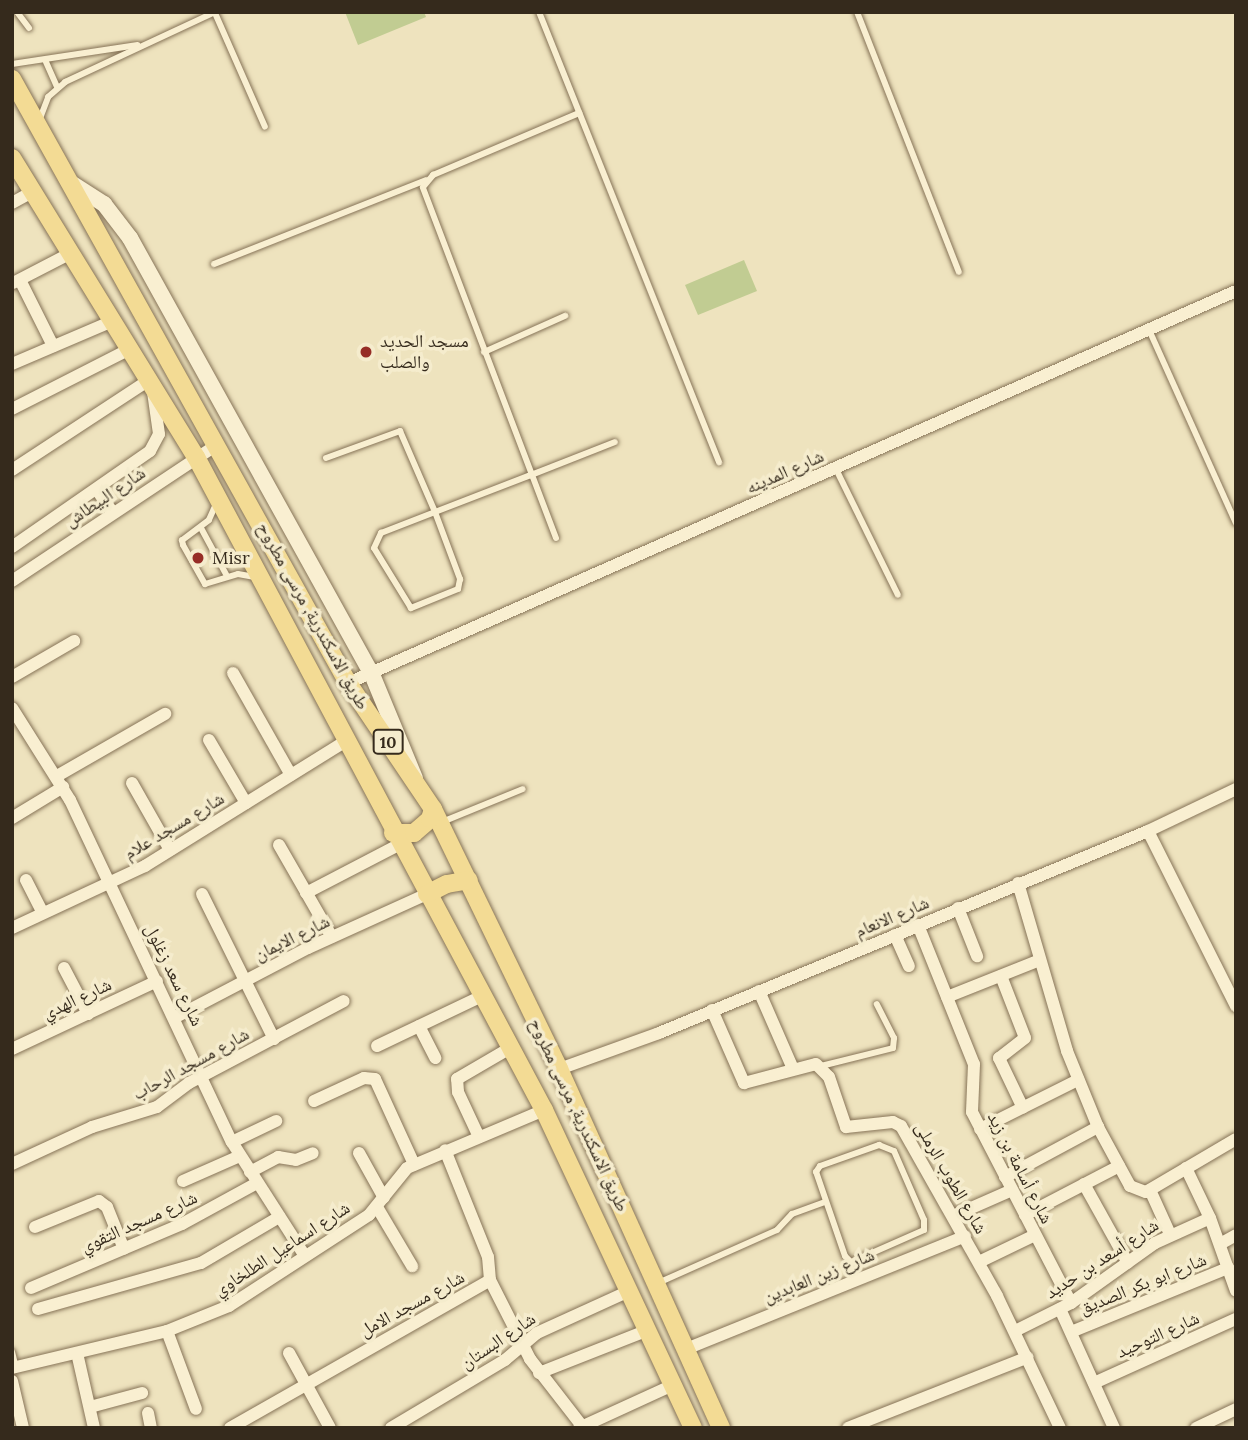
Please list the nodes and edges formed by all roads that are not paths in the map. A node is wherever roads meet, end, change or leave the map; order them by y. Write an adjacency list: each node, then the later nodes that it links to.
1 (215, 12): 7 (lane); 14 (lane)
2 (539, 12): 12 (lane)
3 (857, 12): 22 (lane)
4 (18, 14): 5 (lane); 6 (lane)
5 (12, 22)
6 (29, 28)
7 (138, 45): 8 (lane); 11 (lane)
8 (46, 62): 9 (lane); 11 (lane)
9 (12, 64)
10 (12, 79): 13 (main road, طريق الاسكندرية, مرسى مطروح / 10)
11 (57, 87): 13 (lane)
12 (579, 113): 16 (lane); 38 (lane)
13 (39, 123): 17 (main road, طريق الاسكندرية, مرسى مطروح / 10)
14 (265, 127)
15 (12, 158): 18 (main road, طريق الاسكندرية, مرسى مطروح / 10)
16 (426, 180): 21 (lane); 30 (lane)
17 (68, 181): 35 (main road, طريق الاسكندرية, مرسى مطروح / 10); 55 (main road)
18 (34, 191): 19 (street); 20 (main road, طريق الاسكندرية, مرسى مطروح / 10)
19 (12, 203)
20 (71, 253): 23 (street); 26 (main road, طريق الاسكندرية, مرسى مطروح / 10)
21 (214, 264)
22 (959, 272)
23 (16, 281): 28 (street)
24 (1236, 291): 27 (street, شارع المدينه)
25 (565, 316): 30 (lane)
26 (113, 321): 28 (street); 29 (main road, طريق الاسكندرية, مرسى مطروح / 10)
27 (1150, 332): 40 (street, شارع المدينه); 46 (lane)
28 (53, 346): 31 (street)
29 (130, 349): 32 (main road, طريق الاسكندرية, مرسى مطروح / 10); 33 (street)
30 (484, 352): 41 (lane)
31 (12, 364)
32 (151, 383): 36 (main road, طريق الاسكندرية, مرسى مطروح / 10); 39 (street); 42 (street, شارع البيطاش)
33 (12, 409)
34 (615, 442): 41 (lane)
35 (218, 444): 36 (street, شارع البيطاش); 58 (main road, طريق الاسكندرية, مرسى مطروح / 10)
36 (196, 457): 43 (main road, طريق الاسكندرية, مرسى مطروح / 10); 45 (street, شارع البيطاش)
37 (326, 458): 44 (lane)
38 (719, 462)
39 (14, 464)
40 (836, 469): 53 (lane); 55 (street, شارع المدينه)
41 (531, 475): 44 (lane); 48 (lane)
42 (97, 489): 45 (street); 49 (street, شارع البيطاش)
43 (218, 498): 47 (lane); 51 (main road, طريق الاسكندرية, مرسى مطروح / 10)
44 (435, 512): 44 (lane)
45 (113, 513): 52 (street, شارع البيطاش)
46 (1236, 523)
47 (201, 528): 50 (lane); 50 (lane)
48 (556, 538)
49 (12, 547)
50 (227, 576): 51 (lane)
51 (261, 579): 62 (main road, طريق الاسكندرية, مرسى مطروح / 10)
52 (12, 581)
53 (898, 595)
54 (74, 641): 57 (street)
55 (372, 672): 58 (street, شارع المدينه); 66 (main road)
56 (233, 673): 63 (street)
57 (12, 677)
58 (348, 683): 66 (main road, طريق الاسكندرية, مرسى مطروح / 10)
59 (13, 711): 64 (street, شارع سعد زغلول)
60 (165, 714): 64 (street)
61 (209, 740): 69 (street)
62 (346, 741): 63 (street, شارع مسجد علام); 73 (main road, طريق الاسكندرية, مرسى مطروح / 10)
63 (291, 775): 69 (street, شارع مسجد علام)
64 (60, 781): 71 (street); 78 (street, شارع سعد زغلول)
65 (132, 783): 75 (street)
66 (418, 787): 70 (main road, طريق الاسكندرية, مرسى مطروح / 10)
67 (523, 789): 70 (lane)
68 (1236, 789): 72 (street, شارع الانعام)
69 (246, 803): 75 (street, شارع مسجد علام)
70 (437, 816): 73 (main road); 77 (main road, طريق الاسكندرية, مرسى مطروح / 10)
71 (12, 818)
72 (1148, 831): 79 (street, شارع الانعام); 101 (street)
73 (396, 838): 80 (street); 82 (main road, طريق الاسكندرية, مرسى مطروح / 10)
74 (279, 845): 80 (street)
75 (170, 850): 78 (street, شارع مسجد علام)
76 (26, 880): 84 (street)
77 (469, 880): 82 (main road); 112 (main road, طريق الاسكندرية, مرسى مطروح / 10)
78 (109, 881): 84 (street, شارع مسجد علام); 94 (street, شارع سعد زغلول)
79 (1018, 883): 83 (street, شارع الانعام); 90 (street)
80 (306, 893): 88 (street)
81 (202, 894): 95 (street)
82 (427, 894): 88 (street, شارع الايمان); 97 (main road, طريق الاسكندرية, مرسى مطروح / 10)
83 (958, 908): 85 (street, شارع الانعام); 89 (street)
84 (43, 912): 86 (street, شارع مسجد علام)
85 (918, 925): 87 (street, شارع الانعام); 98 (street, شارع أسامة بن زيد)
86 (12, 928)
87 (895, 935): 91 (street); 96 (street, شارع الانعام)
88 (332, 937): 95 (street, شارع الايمان)
89 (977, 956)
90 (1040, 960): 93 (street); 115 (street)
91 (909, 967)
92 (64, 968): 103 (street)
93 (1000, 976): 98 (street); 117 (street)
94 (157, 981): 103 (street, شارع الهدي); 104 (street, شارع سعد زغلول)
95 (245, 981): 104 (street, شارع الايمان); 106 (street)
96 (759, 991): 102 (street, شارع الانعام); 113 (street)
97 (482, 996): 105 (street); 108 (main road, طريق الاسكندرية, مرسى مطروح / 10)
98 (947, 997): 121 (street, شارع أسامة بن زيد)
99 (344, 1001): 106 (street, شارع مسجد الرحاب)
100 (877, 1004): 111 (lane)
101 (1236, 1006)
102 (712, 1010): 112 (street, شارع الانعام); 113 (street)
103 (88, 1014): 109 (street, شارع الهدي)
104 (174, 1018): 114 (street, شارع سعد زغلول)
105 (419, 1026): 107 (street); 110 (street)
106 (274, 1039): 114 (street, شارع مسجد الرحاب)
107 (377, 1046)
108 (510, 1048): 118 (main road, طريق الاسكندرية, مرسى مطروح / 10); 122 (street)
109 (12, 1049)
110 (435, 1058)
111 (821, 1066): 113 (street); 143 (street, شارع الطوب الرملى)
112 (559, 1069): 159 (main road, طريق الاسكندرية, مرسى مطروح / 10)
113 (793, 1069)
114 (203, 1076): 124 (street, شارع سعد زغلول); 129 (street, شارع مسجد الرحاب)
115 (1078, 1080): 117 (street); 120 (street)
116 (314, 1101): 130 (street)
117 (1023, 1108): 121 (street)
118 (544, 1111): 122 (street, شارع اسماعيل الطلخاوي); 161 (main road, طريق الاسكندرية, مرسى مطروح / 10)
119 (276, 1121): 124 (street)
120 (1098, 1127): 131 (street); 134 (street)
121 (980, 1129): 134 (street, شارع أسامة بن زيد)
122 (479, 1137): 125 (street, شارع اسماعيل الطلخاوي)
123 (1236, 1139): 132 (street)
124 (232, 1142): 128 (street, شارع سعد زغلول)
125 (445, 1150): 130 (street, شارع اسماعيل الطلخاوي); 158 (street, شارع مسجد الامل)
126 (313, 1153): 133 (street)
127 (359, 1153): 140 (street)
128 (240, 1156): 133 (street, شارع سعد زغلول); 135 (street)
129 (12, 1164)
130 (414, 1164): 140 (street, شارع اسماعيل الطلخاوي)
131 (1119, 1167): 137 (street); 139 (street)
132 (1185, 1168): 139 (street); 145 (street)
133 (250, 1172): 136 (street, شارع سعد زغلول)
134 (1005, 1177): 138 (street, شارع أسامة بن زيد)
135 (183, 1181)
136 (257, 1183): 144 (street, شارع سعد زغلول); 152 (street, شارع مسجد التقوي)
137 (1084, 1185): 142 (street); 155 (street)
138 (1012, 1190): 142 (street, شارع أسامة بن زيد); 143 (street)
139 (1150, 1191): 147 (street)
140 (381, 1202): 153 (street, شارع اسماعيل الطلخاوي); 156 (street)
141 (825, 1202): 141 (lane); 159 (lane)
142 (1025, 1215): 148 (street, شارع أسامة بن زيد)
143 (953, 1216): 150 (street, شارع الطوب الرملى)
144 (279, 1217): 153 (street, شارع سعد زغلول); 164 (street)
145 (1210, 1218): 147 (street, شارع أسعد بن حديد); 151 (street)
146 (35, 1227): 152 (street)
147 (1170, 1234): 155 (street, شارع أسعد بن حديد)
148 (1035, 1235): 154 (street); 163 (street, شارع أسامة بن زيد)
149 (1236, 1235): 151 (street)
150 (965, 1236): 154 (street, شارع الطوب الرملى); 171 (street, شارع زين العابدين)
151 (1220, 1244): 157 (street)
152 (124, 1249): 160 (street, شارع مسجد التقوي)
153 (305, 1256): 166 (street, شارع اسماعيل الطلخاوي)
154 (979, 1262): 168 (street, شارع الطوب الرملى)
155 (1128, 1263): 163 (street, شارع أسعد بن حديد)
156 (412, 1266)
157 (1228, 1268): 162 (street); 169 (street, شارع ابو بكر الصديق)
158 (489, 1280): 170 (street); 179 (street, شارع مسجد الامل)
159 (656, 1284): 171 (main road, طريق الاسكندرية, مرسى مطروح / 10)
160 (31, 1288)
161 (629, 1291): 167 (main road, طريق الاسكندرية, مرسى مطروح / 10); 170 (street, شارع البستان)
162 (1236, 1292)
163 (1066, 1306): 168 (street, شارع أسعد بن حديد); 169 (street, شارع أسامة بن زيد)
164 (37, 1310)
165 (1236, 1319): 180 (street, شارع التوحيد)
166 (167, 1331): 173 (street, شارع اسماعيل الطلخاوي); 184 (street)
167 (648, 1331): 177 (street); 181 (main road, طريق الاسكندرية, مرسى مطروح / 10)
168 (1015, 1331): 175 (street, شارع الطوب الرملى)
169 (1071, 1332): 180 (street, شارع أسامة بن زيد)
170 (522, 1344): 177 (street); 188 (street, شارع البستان)
171 (686, 1349): 197 (main road, طريق الاسكندرية, مرسى مطروح / 10)
172 (12, 1352): 176 (lane)
173 (77, 1353): 176 (street, شارع اسماعيل الطلخاوي); 183 (street)
174 (289, 1353): 179 (street)
175 (1028, 1357): 198 (street); 199 (street, شارع الطوب الرملى)
176 (14, 1368)
177 (539, 1373): 189 (street)
178 (12, 1381): 190 (street)
179 (306, 1383): 193 (street, شارع مسجد الامل); 194 (street)
180 (1094, 1383): 200 (street, شارع أسامة بن زيد)
181 (673, 1385): 187 (street); 196 (main road, طريق الاسكندرية, مرسى مطروح / 10)
182 (142, 1393): 183 (street)
183 (90, 1407): 191 (street)
184 (196, 1409)
185 (1236, 1409): 201 (street)
186 (148, 1413): 192 (street)
187 (605, 1422): 189 (street)
188 (409, 1423): 195 (street, شارع البستان)
189 (580, 1427)
190 (23, 1428)
191 (94, 1428)
192 (151, 1428)
193 (230, 1428)
194 (330, 1428)
195 (391, 1428)
196 (693, 1428)
197 (721, 1428)
198 (848, 1428)
199 (1060, 1428)
200 (1114, 1428)
201 (1196, 1428)

